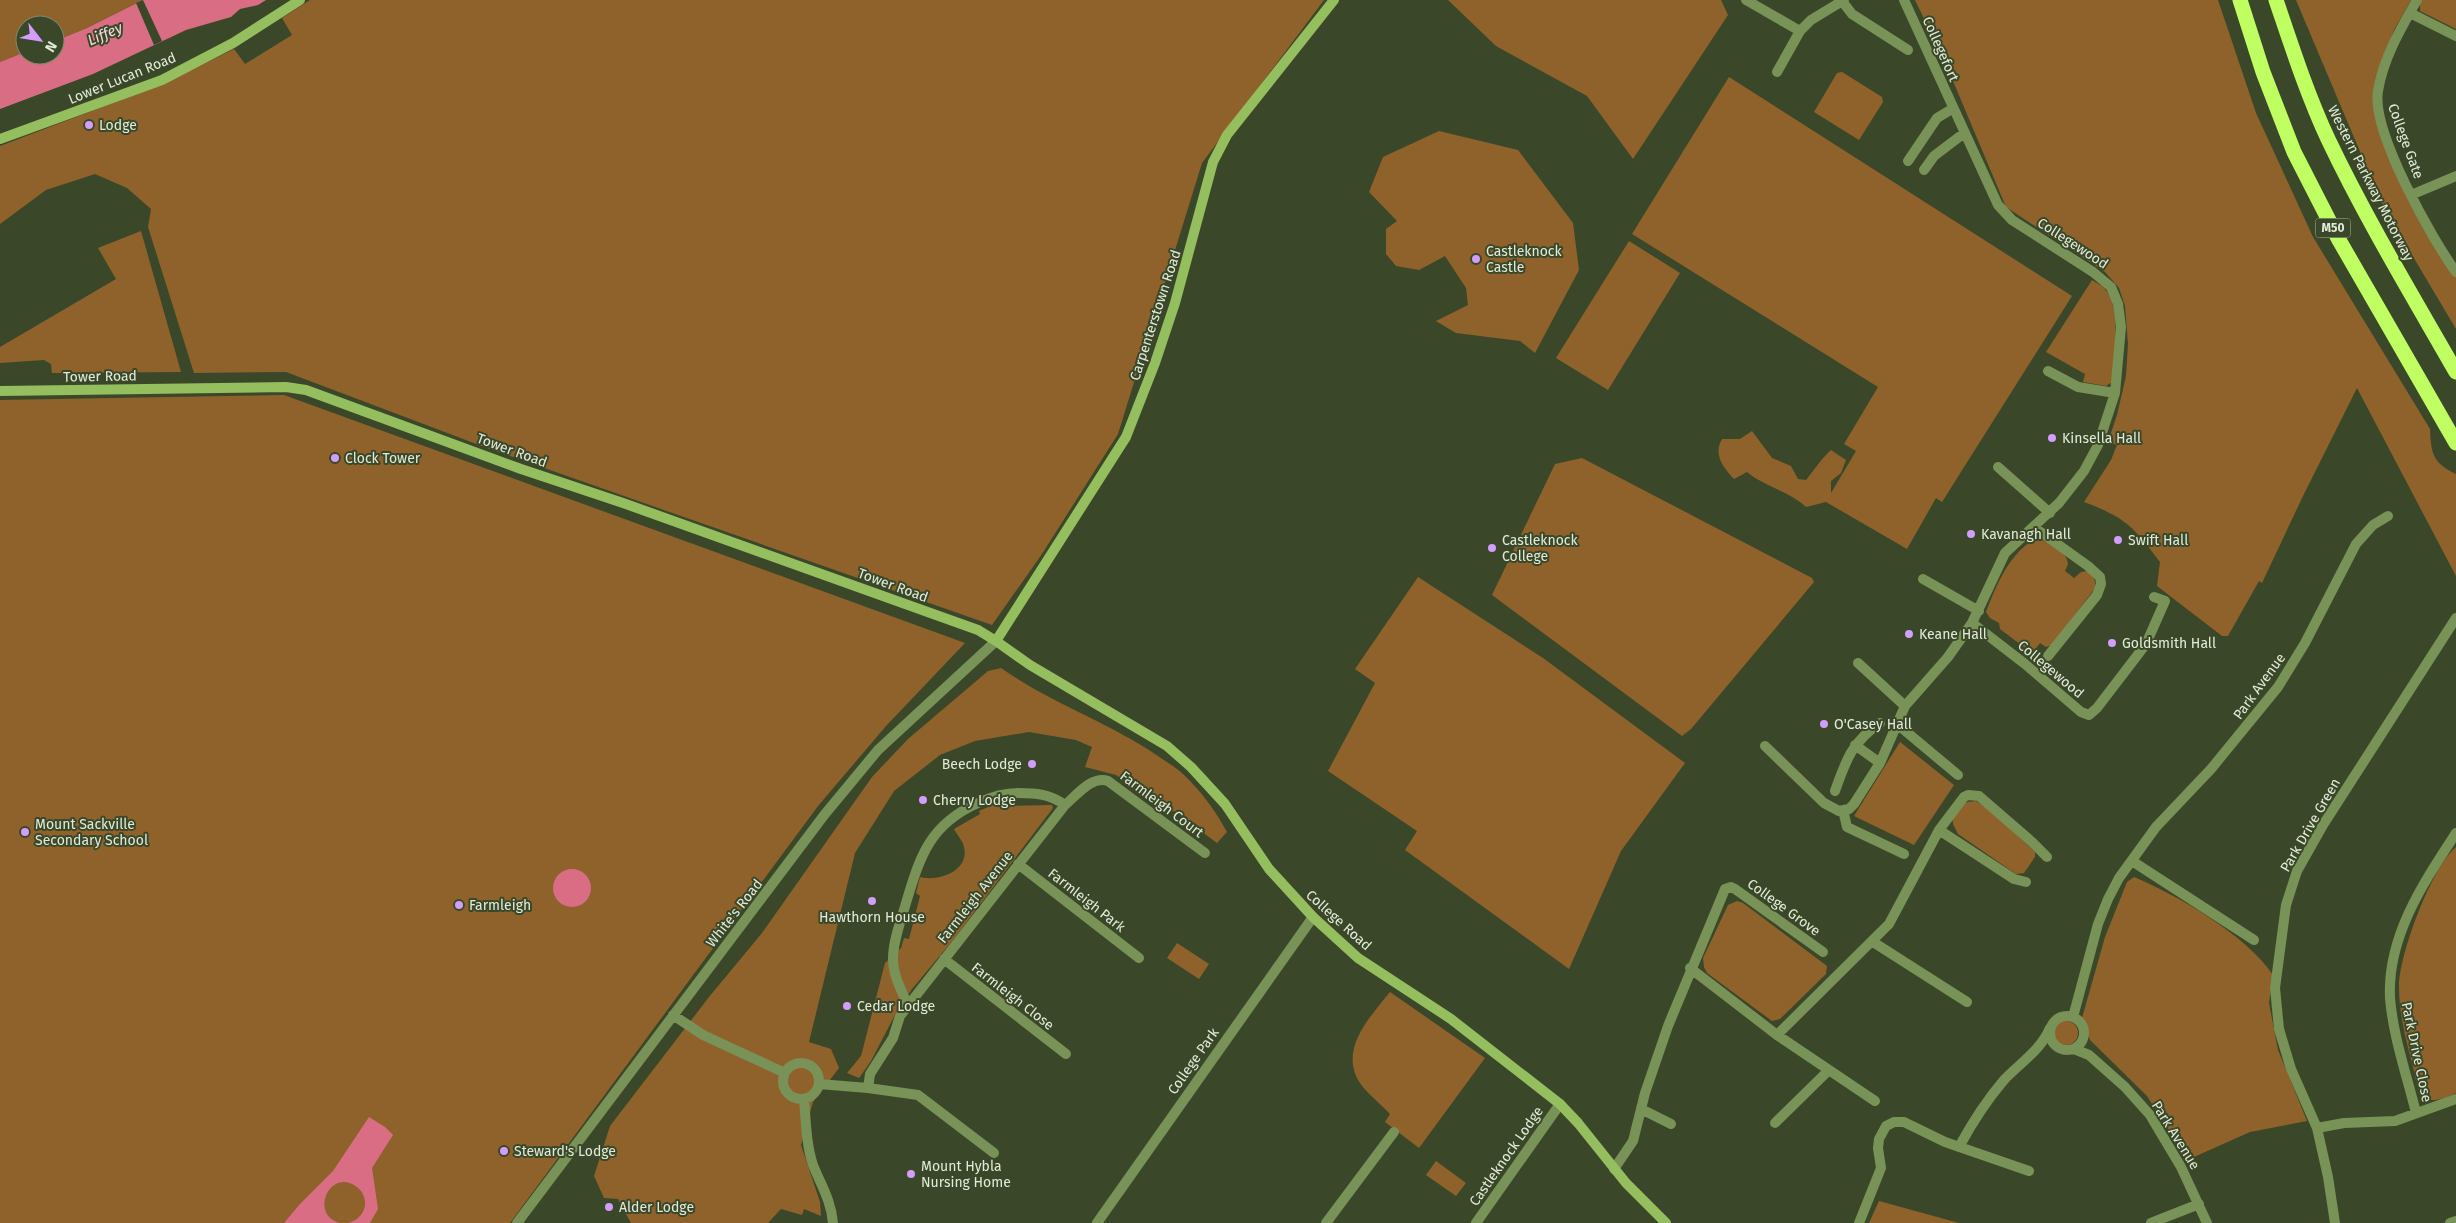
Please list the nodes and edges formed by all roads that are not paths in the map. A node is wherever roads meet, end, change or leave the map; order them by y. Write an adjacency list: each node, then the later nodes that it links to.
1 (300, 0): 16 (street, Lower Lucan Road)
2 (1334, 0): 37 (street, Carpenterstown Road)
3 (1746, 0): 10 (street)
4 (1904, 0): 14 (street, Collegefort)
5 (2240, 0): 27 (highway, M50)
6 (2276, 0): 24 (highway, Western Parkway Motorway / M50)
7 (2417, 0): 9 (street, College Gate)
8 (1843, 1): 10 (street); 12 (street)
9 (2410, 13): 11 (street); 20 (street, College Gate)
10 (1800, 31): 13 (street)
11 (2456, 36)
12 (1908, 50)
13 (1777, 72)
14 (1952, 109): 15 (street, Collegefort); 17 (street)
15 (1963, 134): 18 (street); 21 (street, Collegefort)
16 (0, 139)
17 (1908, 161)
18 (1924, 170)
19 (2456, 176): 20 (street, College Gate)
20 (2411, 195): 22 (street, College Gate)
21 (2012, 220): 26 (street, Collegewood)
22 (2456, 272)
23 (2048, 371): 26 (street)
24 (2456, 372)
25 (0, 390): 37 (street, Tower Road)
26 (2115, 393): 29 (street, Collegewood)
27 (2456, 443)
28 (1998, 467): 29 (street)
29 (2050, 513): 31 (street, Collegewood)
30 (2388, 516): 56 (street, Park Avenue)
31 (2035, 528): 34 (street, Collegewood); 38 (street, Collegewood)
32 (1923, 579): 34 (street)
33 (2154, 597): 36 (street, Collegewood)
34 (1979, 611): 36 (street, Collegewood)
35 (2456, 618): 86 (street, Park Drive Green)
36 (1972, 623): 40 (street, Collegewood)
37 (996, 640): 59 (street, College Road); 68 (street, White's Road)
38 (2048, 656)
39 (1858, 663): 40 (street)
40 (1905, 706): 42 (street, Collegewood)
41 (1880, 723): 43 (street)
42 (1897, 724): 45 (street, Collegewood); 47 (street)
43 (1854, 745): 45 (street); 48 (street)
44 (1765, 746): 50 (street)
45 (1880, 763): 50 (street, Collegewood)
46 (1102, 779): 49 (street, Farmleigh Avenue); 53 (street, Farmleigh Court)
47 (1945, 779)
48 (1835, 791)
49 (1064, 805): 57 (street, Farmleigh Avenue); 67 (street)
50 (1843, 810): 54 (street)
51 (1939, 830): 55 (street); 58 (street); 61 (street)
52 (2456, 833): 83 (street, Park Drive Close)
53 (1205, 853)
54 (1904, 854)
55 (2047, 857)
56 (2132, 861): 60 (street); 69 (street, Park Avenue)
57 (1018, 864): 63 (street, Farmleigh Park); 64 (street, Farmleigh Avenue)
58 (2026, 882)
59 (1312, 917): 81 (street, College Road); 96 (street, College Park)
60 (2254, 940)
61 (1873, 942): 66 (street); 71 (street)
62 (1823, 952): 65 (street, College Grove)
63 (1139, 958)
64 (944, 959): 67 (street, Farmleigh Avenue); 73 (street, Farmleigh Close)
65 (1690, 968): 71 (street); 82 (street, College Grove)
66 (1967, 1002)
67 (908, 1006): 77 (street, Farmleigh Avenue)
68 (673, 1015): 75 (street); 94 (street, White's Road)
69 (2073, 1017): 70 (street); 72 (street)
70 (2050, 1028): 72 (street); 88 (street)
71 (1777, 1034): 74 (street)
72 (2074, 1049): 92 (street, Park Avenue)
73 (1066, 1054)
74 (1828, 1071): 80 (street); 84 (street)
75 (785, 1073): 76 (street); 78 (street)
76 (819, 1084): 77 (street); 78 (street)
77 (868, 1088): 89 (street)
78 (804, 1099): 95 (street)
79 (2456, 1099): 83 (street)
80 (1875, 1101)
81 (1560, 1104): 90 (street, College Road); 98 (street, Castleknock Lodge)
82 (1641, 1109): 85 (street); 90 (street, College Grove)
83 (2416, 1114): 86 (street)
84 (1774, 1123)
85 (1671, 1124)
86 (2317, 1128): 103 (street, Park Drive Green)
87 (1394, 1132): 97 (street)
88 (1959, 1147): 91 (street); 100 (street)
89 (994, 1154)
90 (1614, 1169): 99 (street, College Road)
91 (2029, 1171)
92 (2199, 1204): 101 (street); 102 (street, Park Avenue)
93 (2456, 1222): 104 (street)
94 (517, 1223)
95 (833, 1223)
96 (1097, 1223)
97 (1326, 1223)
98 (1476, 1223)
99 (1666, 1223)
100 (1859, 1223)
101 (2151, 1223)
102 (2207, 1223)
103 (2336, 1223)
104 (2450, 1223)

